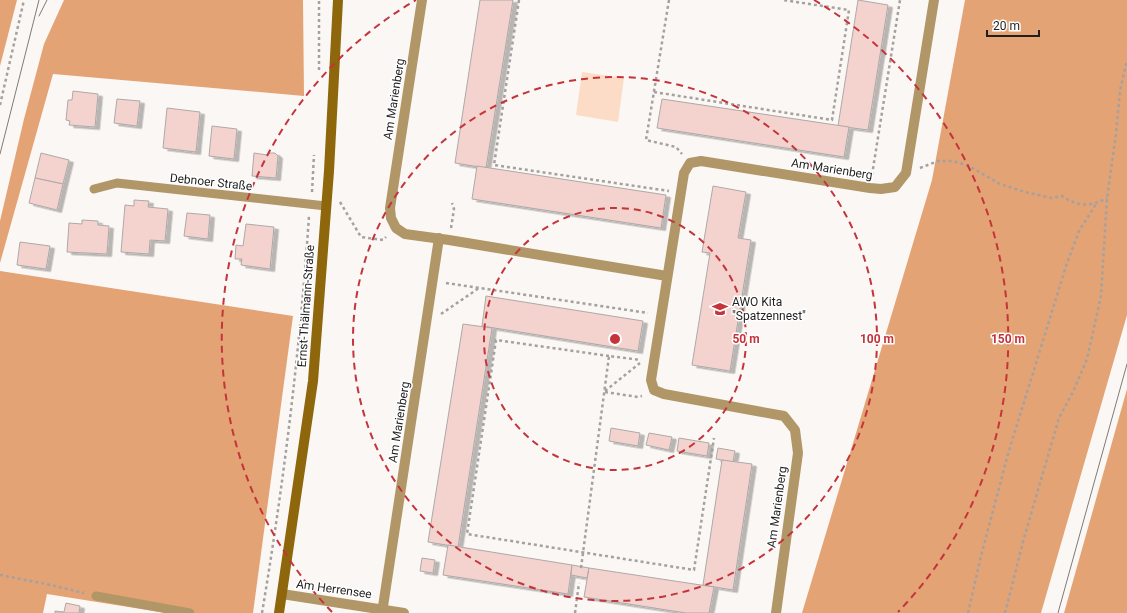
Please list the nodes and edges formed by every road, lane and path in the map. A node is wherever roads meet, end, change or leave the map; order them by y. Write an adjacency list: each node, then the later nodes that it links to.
1 (24, 0): 13 (path)
2 (319, 0): 11 (path)
3 (338, 0): 20 (main road, Ernst-Thälmann-Straße)
4 (422, 0): 26 (street, Am Marienberg)
5 (519, 0): 19 (path)
6 (669, 0): 12 (path)
7 (783, 0): 12 (path)
8 (900, 0): 17 (path)
9 (934, 0): 16 (street)
10 (1127, 60): 21 (path)
11 (319, 72)
12 (654, 92): 15 (path)
13 (0, 105)
14 (315, 148): 20 (path)
15 (690, 163): 17 (street, Am Marienberg); 19 (street)
16 (906, 173): 17 (street, Am Marienberg); 23 (path)
17 (870, 188)
18 (94, 189): 24 (lane, Debnoer Straße)
19 (680, 193): 28 (street)
20 (327, 195): 25 (main road, Ernst-Thälmann-Straße); 26 (path)
21 (1106, 198): 23 (path); 51 (path)
22 (452, 203): 27 (path)
23 (1096, 204): 50 (path)
24 (310, 205): 25 (lane, Debnoer Straße); 45 (path)
25 (326, 206): 41 (main road, Ernst-Thälmann-Straße)
26 (396, 228): 27 (street)
27 (444, 239): 28 (street); 29 (street, Am Marienberg)
28 (667, 276): 31 (street)
29 (433, 281): 30 (path); 43 (street, Am Marienberg)
30 (479, 288): 31 (path); 32 (path)
31 (661, 315): 34 (street)
32 (438, 317)
33 (609, 356): 35 (path); 35 (path); 37 (path)
34 (654, 390): 35 (path); 49 (street, Am Marienberg)
35 (605, 392): 37 (path)
36 (714, 438): 37 (path)
37 (583, 552): 38 (path)
38 (581, 568)
39 (0, 575): 42 (path)
40 (579, 583): 48 (path)
41 (282, 594): 43 (street, Am Herrensee); 46 (main road, Ernst-Thälmann-Straße)
42 (96, 596): 44 (lane)
43 (382, 611): 47 (street, Am Herrensee)
44 (190, 613)
45 (262, 613)
46 (279, 613)
47 (404, 613)
48 (575, 613)
49 (776, 613)
50 (968, 613)
51 (1005, 613)

